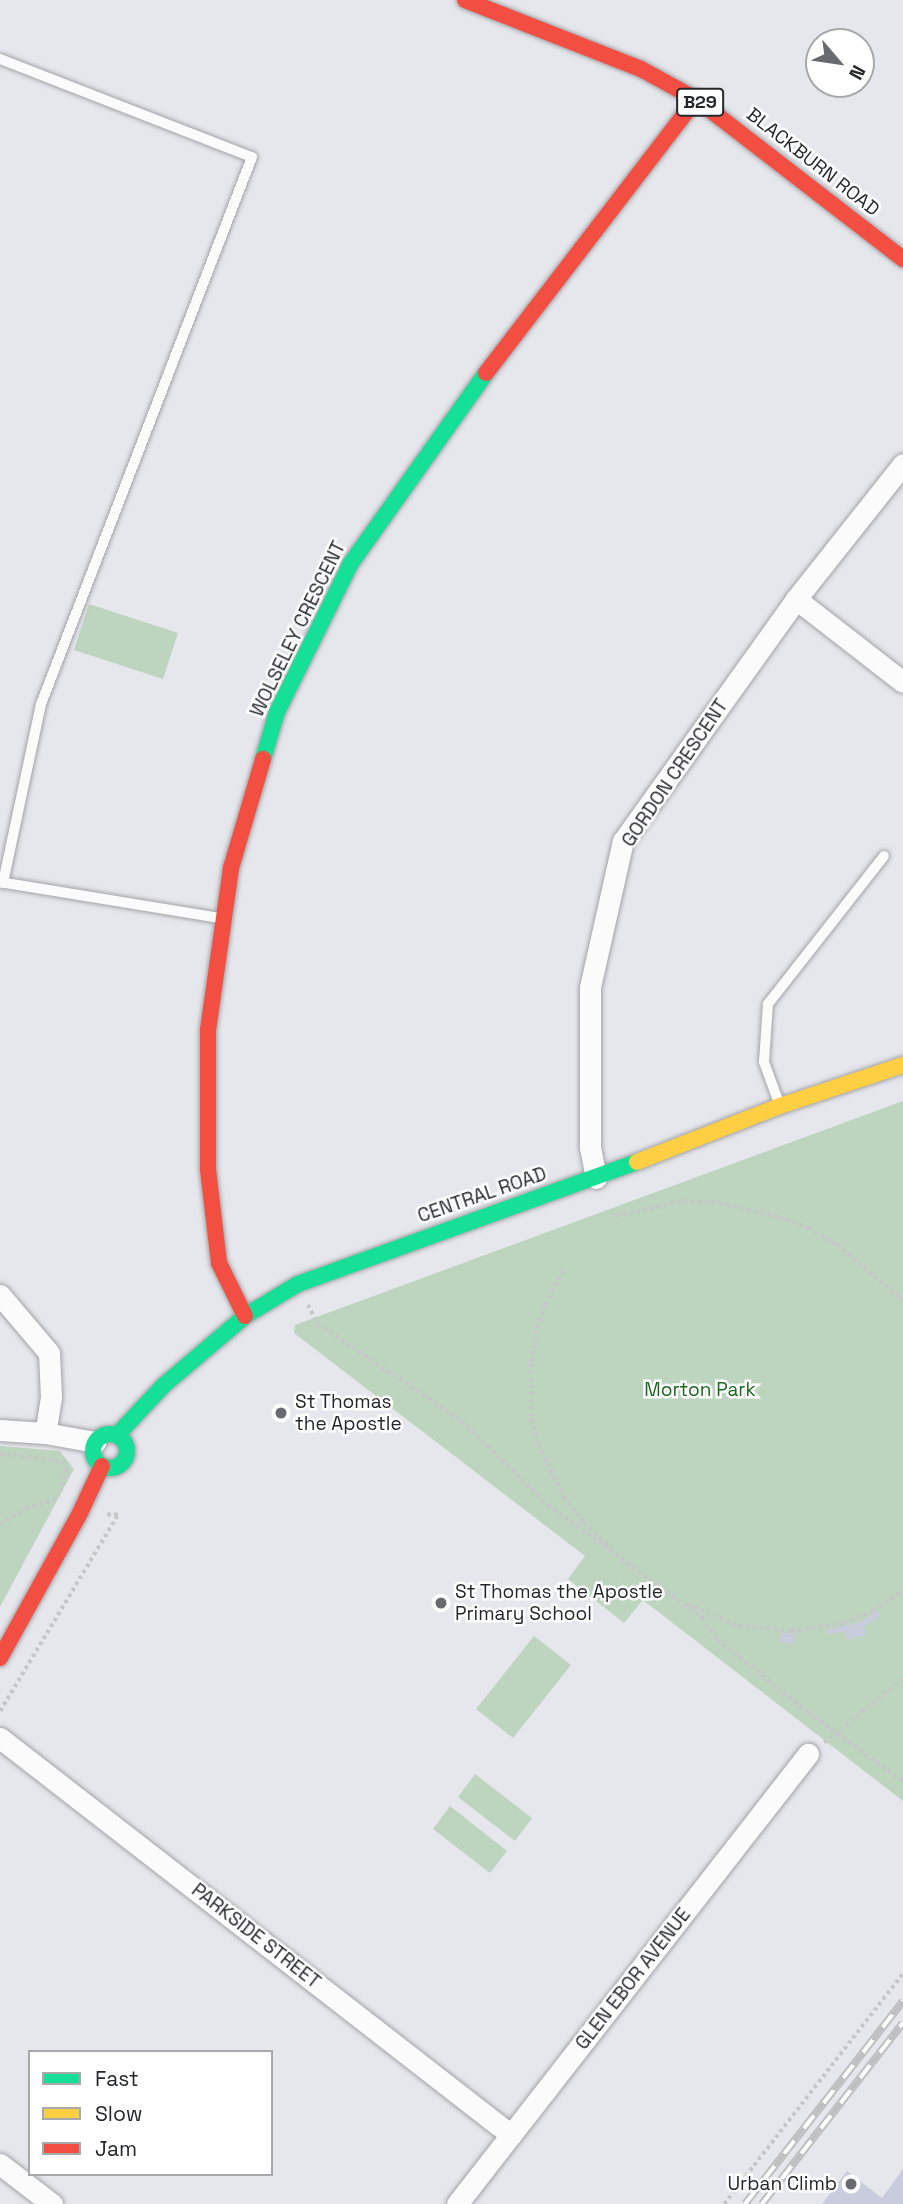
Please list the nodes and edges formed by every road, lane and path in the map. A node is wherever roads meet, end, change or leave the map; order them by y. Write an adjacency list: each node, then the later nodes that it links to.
1 (465, 0): 3 (street, BLACKBURN ROAD / B29)
2 (0, 59): 9 (lane)
3 (696, 99): 4 (street, BLACKBURN ROAD / B29); 10 (street, WOLSELEY CRESCENT)
4 (903, 259)
5 (903, 464): 6 (street, GORDON CRESCENT)
6 (796, 599): 7 (street); 13 (street, GORDON CRESCENT)
7 (903, 682)
8 (884, 856): 12 (lane)
9 (2, 882): 10 (lane)
10 (224, 918): 19 (street, WOLSELEY CRESCENT)
11 (903, 1065): 12 (street, CENTRAL ROAD)
12 (780, 1106): 13 (street, CENTRAL ROAD)
13 (597, 1178): 16 (street, CENTRAL ROAD)
14 (616, 1216): 18 (path)
15 (564, 1271): 27 (path)
16 (298, 1284): 19 (street, CENTRAL ROAD); 27 (path)
17 (0, 1295): 21 (street)
18 (903, 1300)
19 (245, 1316): 22 (street, CENTRAL ROAD)
20 (0, 1430): 21 (street)
21 (45, 1433): 23 (street)
22 (117, 1435): 23 (street); 24 (street)
23 (95, 1442): 24 (street)
24 (102, 1466): 30 (street)
25 (63, 1497): 26 (path)
26 (0, 1524)
27 (650, 1579): 29 (path)
28 (903, 1591): 29 (path)
29 (674, 1596): 32 (path)
30 (0, 1658)
31 (903, 1678): 32 (path)
32 (838, 1735): 34 (path); 35 (path)
33 (0, 1738): 37 (street, PARKSIDE STREET)
34 (808, 1754): 37 (street, GLEN EBOR AVENUE)
35 (903, 1780)
36 (903, 1973): 41 (path)
37 (511, 2135): 40 (street, GLEN EBOR AVENUE)
38 (0, 2164): 39 (street)
39 (52, 2204)
40 (457, 2204)
41 (724, 2204)

